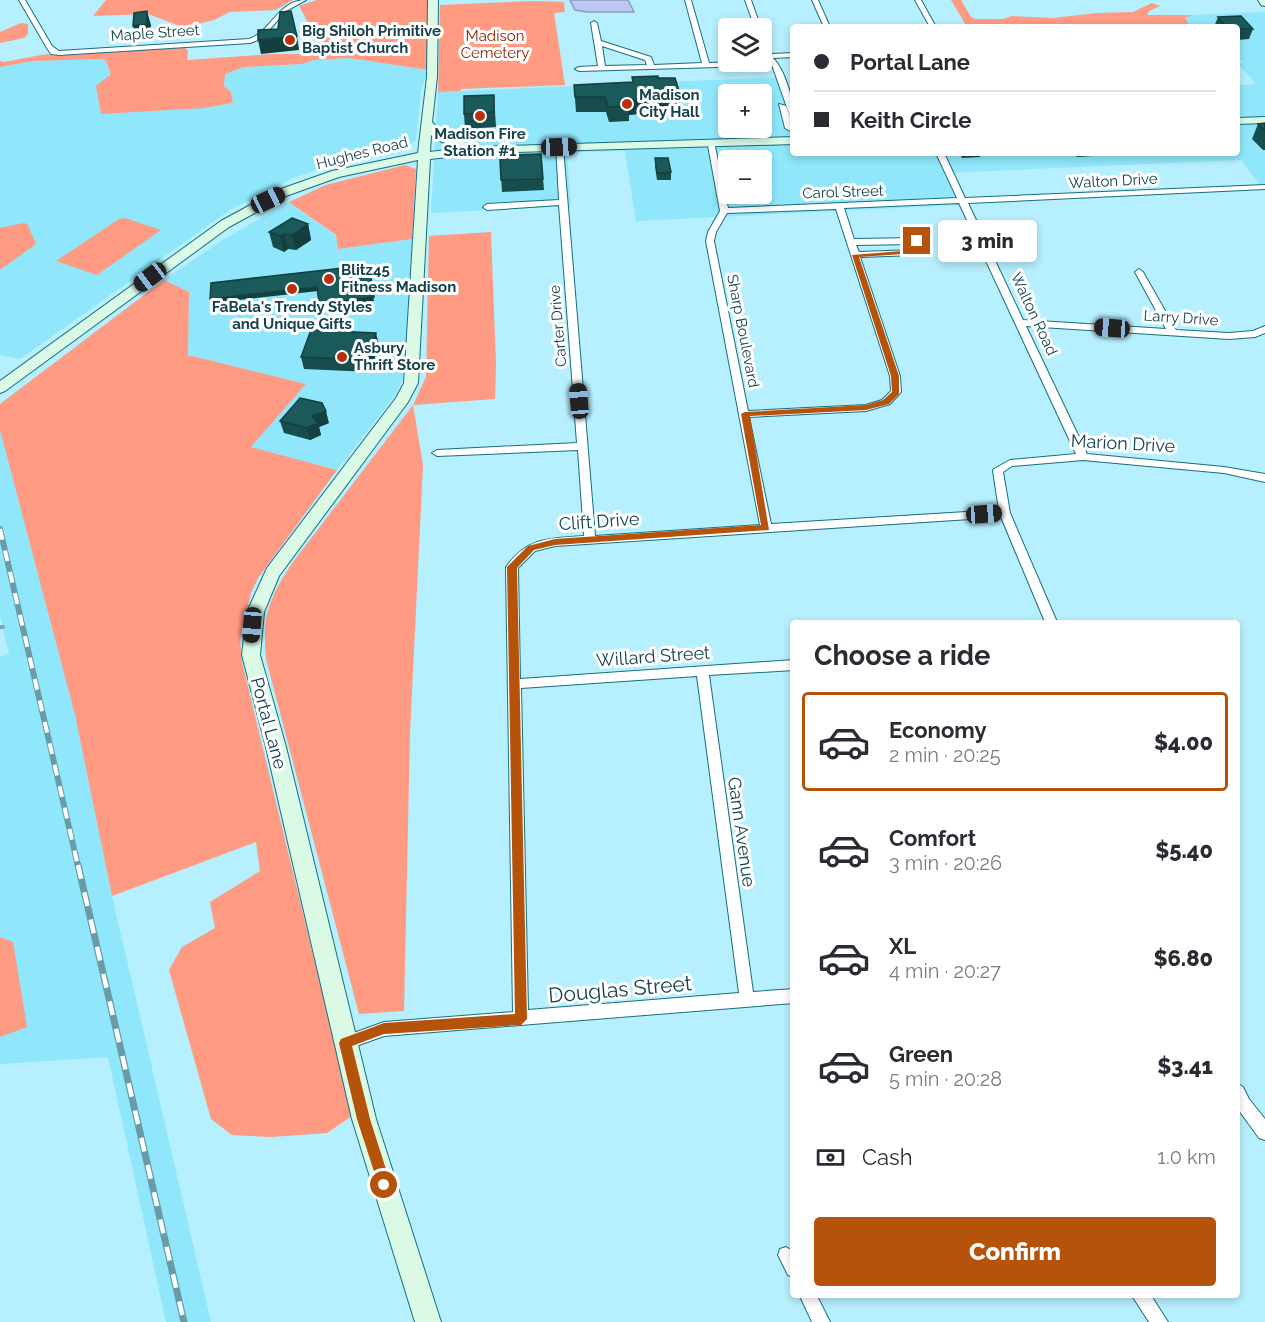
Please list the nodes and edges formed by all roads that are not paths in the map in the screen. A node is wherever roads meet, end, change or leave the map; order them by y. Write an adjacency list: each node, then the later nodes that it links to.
1 (22, 0): 2 (street, Maple Street)
2 (303, 0)
3 (434, 0): 25 (street, Portal Lane)
4 (688, 0): 16 (street)
5 (748, 0): 8 (street)
6 (815, 0): 10 (street)
7 (918, 0): 11 (street)
8 (755, 18)
9 (594, 23): 12 (street)
10 (825, 24)
11 (931, 24)
12 (598, 42): 17 (street); 18 (street)
13 (790, 55): 14 (street)
14 (772, 57)
15 (718, 64): 16 (street)
16 (706, 65): 17 (street)
17 (652, 67): 18 (street)
18 (602, 68): 19 (street)
19 (579, 69)
20 (771, 72): 21 (street)
21 (779, 87): 22 (street); 26 (street)
22 (790, 108)
23 (1265, 120): 24 (street)
24 (1240, 121)
25 (426, 123): 30 (street); 31 (street, Portal Lane)
26 (790, 129)
27 (790, 140): 28 (street, Hughes Road)
28 (710, 142): 29 (street, Hughes Road); 38 (street)
29 (559, 147): 30 (street, Hughes Road); 35 (street, Carter Drive)
30 (484, 149): 31 (street, Hughes Road)
31 (423, 156): 45 (street, Hughes Road); 61 (street, Portal Lane)
32 (941, 156): 34 (street, Walton Road)
33 (1265, 187): 34 (street, Walton Drive)
34 (963, 200): 36 (street, Carol Street); 42 (street, Walton Road)
35 (563, 202): 37 (street); 47 (street, Carter Drive)
36 (839, 206): 38 (street, Carol Street); 39 (street)
37 (487, 207)
38 (724, 211): 46 (street, Sharp Boulevard)
39 (851, 242): 40 (street); 40 (street)
40 (855, 255): 46 (street)
41 (1139, 272): 44 (street)
42 (1022, 323): 44 (street, Larry Drive); 49 (street, Walton Road)
43 (1265, 329): 44 (street, Larry Drive)
44 (1173, 333)
45 (0, 388)
46 (745, 414): 52 (street, Sharp Boulevard)
47 (583, 446): 48 (street); 53 (street, Carter Drive)
48 (437, 453)
49 (1083, 457): 50 (street, Marion Drive); 51 (street, Marion Drive)
50 (1265, 478)
51 (1005, 513): 52 (street, Clift Drive); 54 (street, Marion Drive)
52 (766, 528): 53 (street, Clift Drive)
53 (590, 539): 57 (street, Clift Drive)
54 (1050, 620)
55 (790, 665): 56 (street, Willard Street)
56 (702, 671): 57 (street, Willard Street); 59 (street, Gann Avenue)
57 (515, 684): 60 (street, Clift Drive)
58 (790, 996): 59 (street, Douglas Street)
59 (747, 999): 60 (street, Douglas Street)
60 (521, 1019): 61 (street, Douglas Street)
61 (345, 1043): 66 (street, Portal Lane)
62 (1240, 1097): 63 (street)
63 (1265, 1132)
64 (809, 1298): 67 (street)
65 (1142, 1298): 68 (street)
66 (429, 1322)
67 (821, 1322)
68 (1160, 1322)

